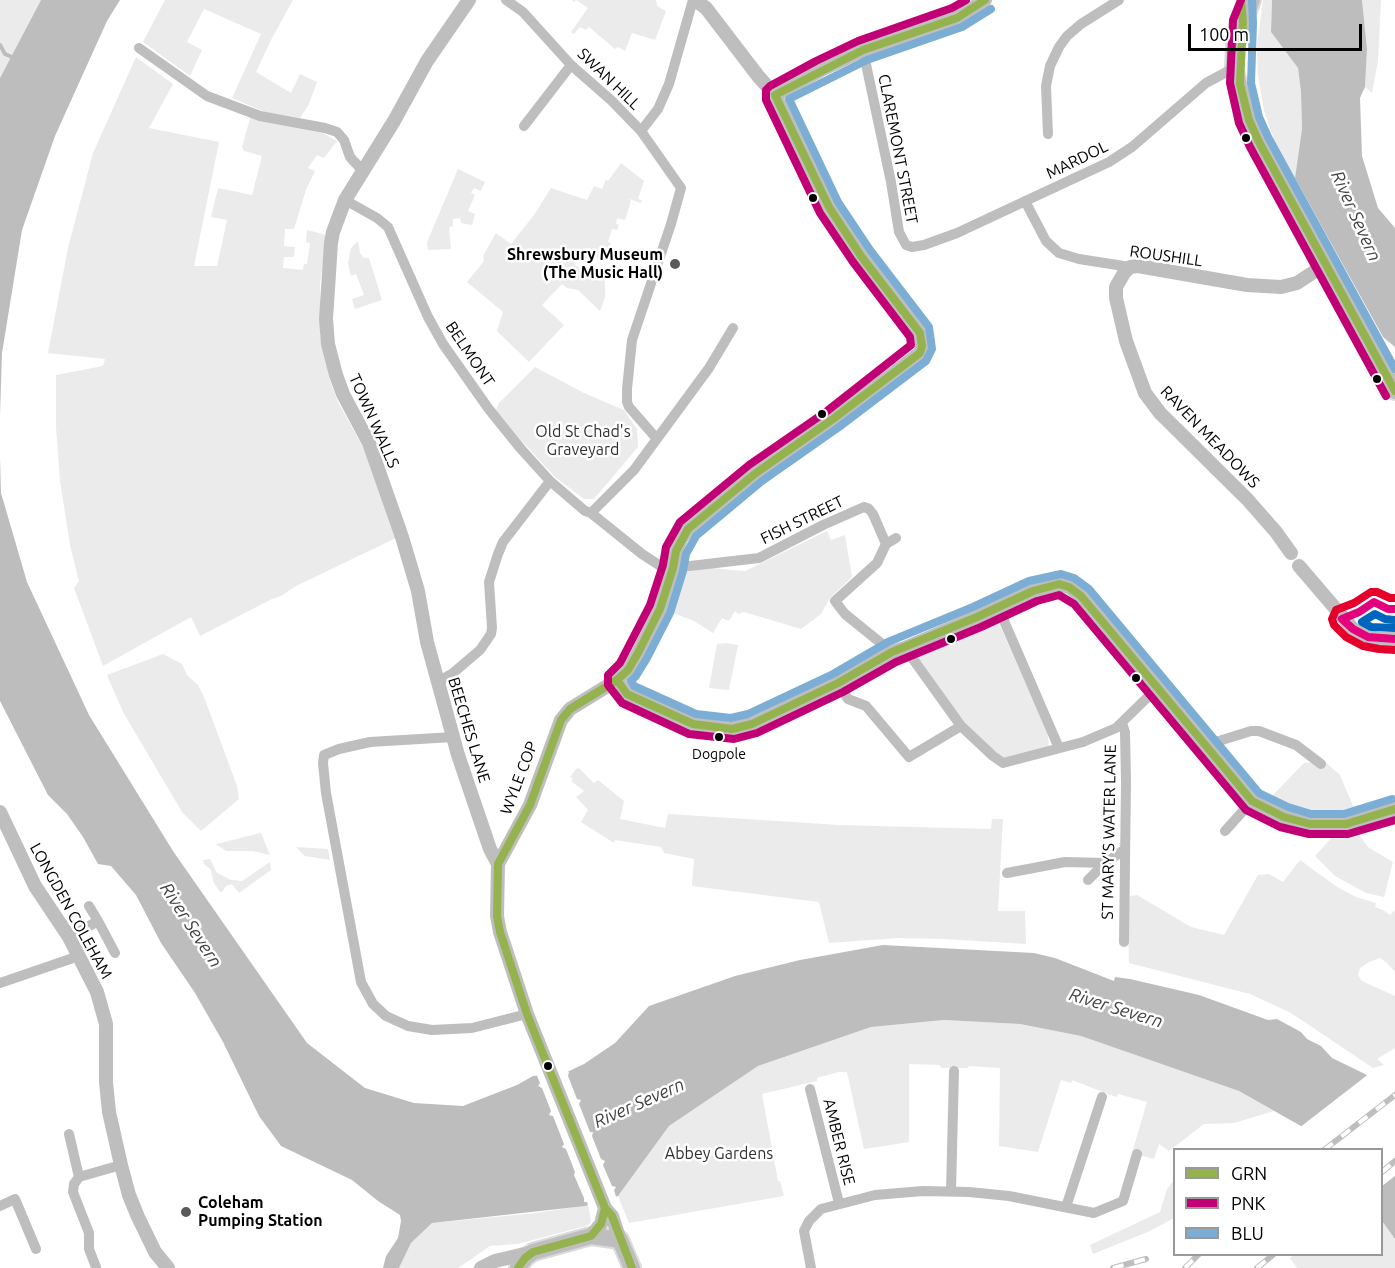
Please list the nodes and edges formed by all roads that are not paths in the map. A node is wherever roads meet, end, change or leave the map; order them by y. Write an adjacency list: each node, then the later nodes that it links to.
1 (469, 0): 18 (street, TOWN WALLS)
2 (506, 0): 11 (street, SWAN HILL)
3 (694, 0): 14 (street); 16 (street)
4 (985, 0): 10 (street)
5 (1119, 0): 17 (street)
6 (1241, 0): 8 (main road)
7 (1252, 0): 8 (main road)
8 (1243, 22): 12 (main road); 13 (main road)
9 (139, 48): 18 (street)
10 (863, 50): 14 (street); 21 (street, CLAREMONT STREET)
11 (571, 65): 15 (street); 16 (street, SWAN HILL)
12 (1234, 68): 13 (main road); 20 (street, MARDOL)
13 (1240, 84): 22 (main road)
14 (775, 95): 31 (street, WYLE COP)
15 (524, 126)
16 (641, 132): 26 (street, SWAN HILL)
17 (1048, 134)
18 (362, 170): 19 (street, TOWN WALLS)
19 (345, 200): 27 (street, BELMONT); 35 (street, TOWN WALLS)
20 (1025, 201): 21 (street, MARDOL); 23 (street, ROUSHILL)
21 (912, 247)
22 (1326, 264): 23 (street, ROUSHILL); 25 (main road)
23 (1130, 267): 29 (street, RAVEN MEADOWS)
24 (733, 328): 26 (street)
25 (1395, 391)
26 (657, 439): 28 (street)
27 (550, 481): 28 (street, BELMONT); 35 (street)
28 (591, 513): 31 (street, BELMONT)
29 (1292, 553)
30 (1299, 566): 33 (street)
31 (673, 569): 34 (street, FISH STREET); 36 (street, WYLE COP)
32 (998, 607): 34 (street); 38 (street); 43 (street)
33 (1395, 639)
34 (898, 650): 37 (street); 40 (street)
35 (436, 677): 41 (street, BEECHES LANE)
36 (616, 680): 37 (street); 51 (street, WYLE COP)
37 (838, 683): 40 (street)
38 (1157, 688): 39 (street); 42 (street)
39 (1122, 723): 43 (street); 49 (street, ST MARY'S WATER LANE)
40 (961, 726): 43 (street)
41 (453, 737): 51 (street, BEECHES LANE); 61 (street)
42 (1206, 745): 44 (street); 45 (street)
43 (1059, 748)
44 (1321, 764)
45 (1252, 801): 46 (street); 48 (street)
46 (1395, 809)
47 (0, 812): 56 (street, LONGDEN COLEHAM)
48 (1225, 831)
49 (1124, 850): 50 (street); 57 (street, ST MARY'S WATER LANE)
50 (1105, 863): 52 (street); 53 (street)
51 (498, 864): 61 (street, WYLE COP)
52 (1008, 873)
53 (1088, 880)
54 (89, 906): 55 (street)
55 (98, 921): 56 (street); 58 (street)
56 (69, 937): 59 (street, LONGDEN COLEHAM)
57 (1124, 942)
58 (115, 953)
59 (79, 956): 60 (street); 67 (street, LONGDEN COLEHAM)
60 (0, 982)
61 (527, 1014): 72 (street, WYLE COP)
62 (954, 1071): 69 (street)
63 (810, 1089): 70 (street, AMBER RISE)
64 (1102, 1096): 73 (street)
65 (69, 1134): 68 (street)
66 (1137, 1154): 73 (street)
67 (121, 1165): 68 (street); 79 (street, LONGDEN COLEHAM)
68 (79, 1177): 78 (street)
69 (951, 1191): 70 (street); 73 (street)
70 (839, 1203): 83 (street)
71 (0, 1206): 76 (street)
72 (605, 1207): 74 (street); 75 (street, WYLE COP)
73 (1066, 1208)
74 (591, 1236): 75 (main road); 77 (main road)
75 (620, 1240): 82 (main road)
76 (36, 1248)
77 (533, 1252): 80 (street); 81 (main road)
78 (96, 1267)
79 (168, 1268)
80 (481, 1268)
81 (518, 1268)
82 (632, 1268)
83 (811, 1268)

